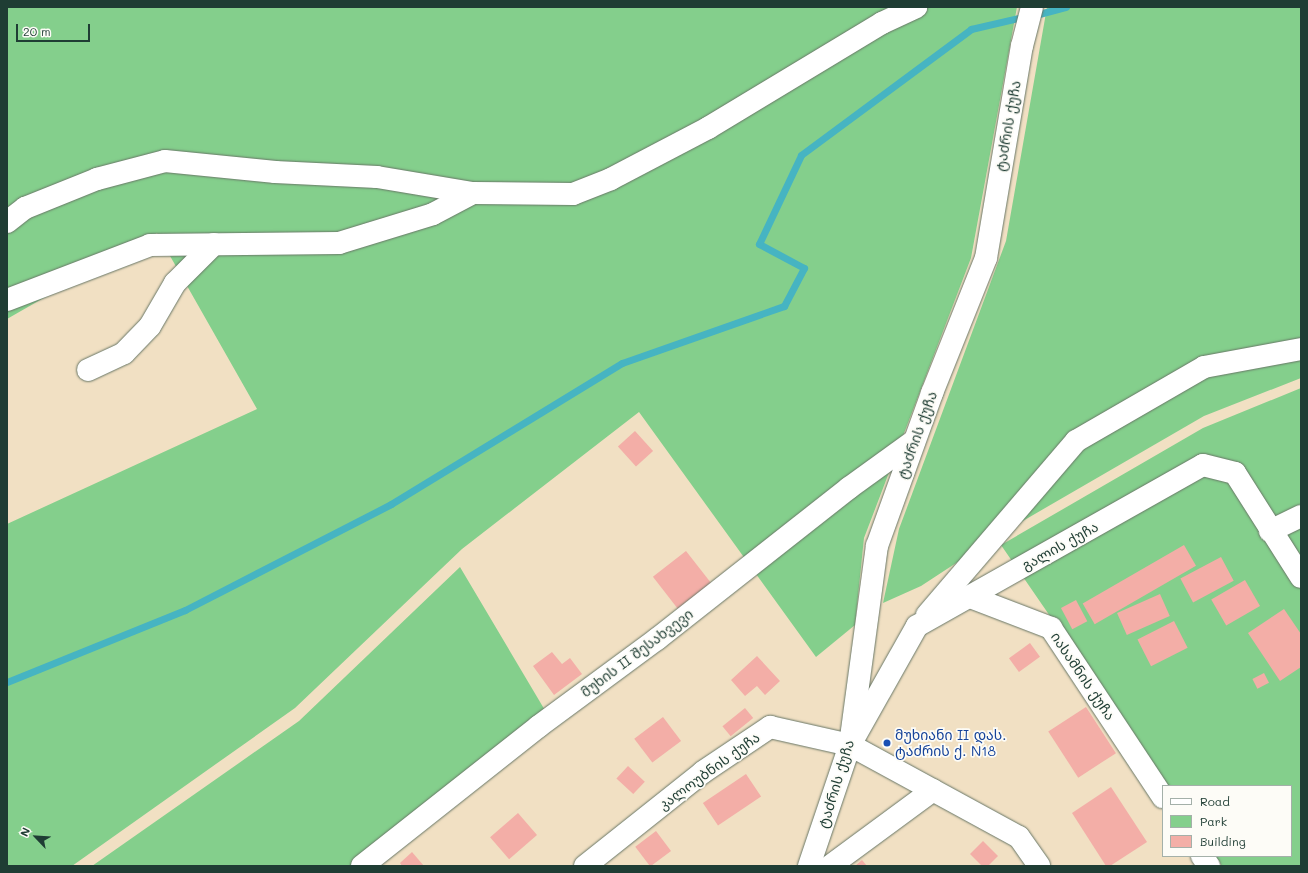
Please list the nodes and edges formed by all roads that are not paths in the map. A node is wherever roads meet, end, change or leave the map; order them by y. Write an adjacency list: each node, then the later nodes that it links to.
1 (917, 7): 3 (street)
2 (1032, 7): 9 (street, ტაძრის ქუჩა)
3 (473, 193): 4 (street); 5 (street)
4 (7, 222)
5 (214, 244): 6 (street); 8 (street)
6 (7, 300)
7 (1301, 349): 14 (street)
8 (88, 370)
9 (914, 441): 15 (street, ტაძრის ქუჩა); 19 (street, მუხის II შესახვევი)
10 (1301, 516): 11 (street)
11 (1270, 531): 12 (street, გალის ქუჩა); 13 (street, გალის ქუჩა)
12 (1301, 577)
13 (970, 597): 14 (street, გალის ქუჩა); 17 (street, იასამნის ქუჩა)
14 (917, 626): 15 (street)
15 (850, 745): 16 (street, კალოუბნის ქუჩა); 20 (street, კალოუბნის ქუჩა); 21 (street, ტაძრის ქუჩა)
16 (933, 790): 22 (street); 23 (street)
17 (1162, 795)
18 (1203, 857): 24 (street)
19 (362, 866)
20 (585, 866)
21 (809, 866)
22 (830, 866)
23 (1039, 866)
24 (1209, 866)

